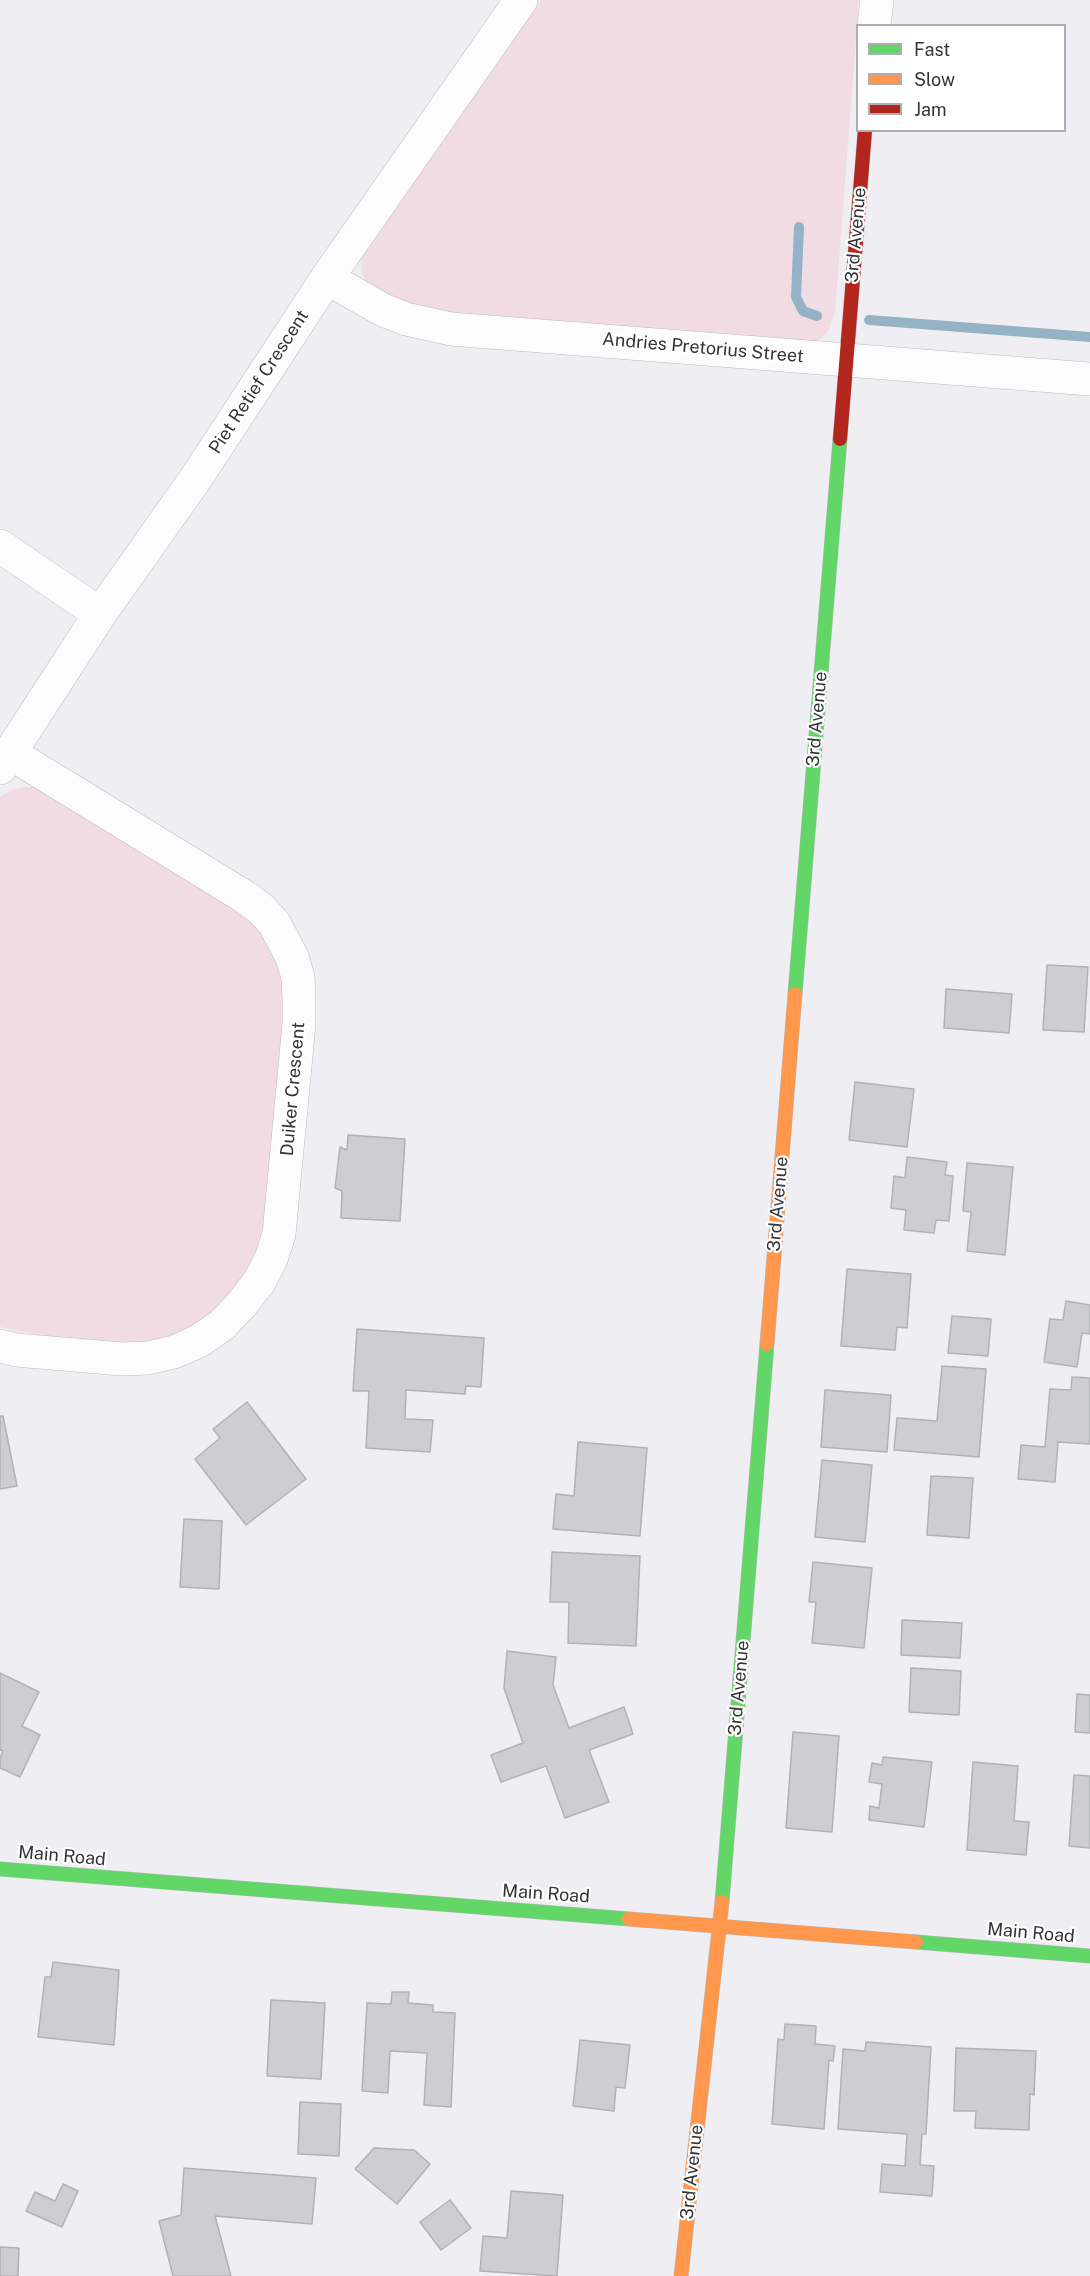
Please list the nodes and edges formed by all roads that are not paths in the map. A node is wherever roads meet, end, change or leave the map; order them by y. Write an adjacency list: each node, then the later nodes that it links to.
1 (521, 0): 5 (street, Piet Retief Crescent)
2 (877, 0): 3 (street)
3 (874, 24)
4 (865, 132): 6 (street, 3rd Avenue)
5 (327, 278): 6 (street, Andries Pretorius Street); 9 (street, Piet Retief Crescent)
6 (846, 360): 7 (street, Andries Pretorius Street); 13 (street, 3rd Avenue)
7 (1090, 379)
8 (0, 546): 9 (street)
9 (100, 614): 10 (street, Piet Retief Crescent)
10 (5, 760): 11 (street, Duiker Crescent)
11 (0, 1346)
12 (0, 1869): 13 (street, Main Road)
13 (720, 1925): 14 (street, Main Road); 15 (street, 3rd Avenue)
14 (1090, 1956)
15 (681, 2276)

